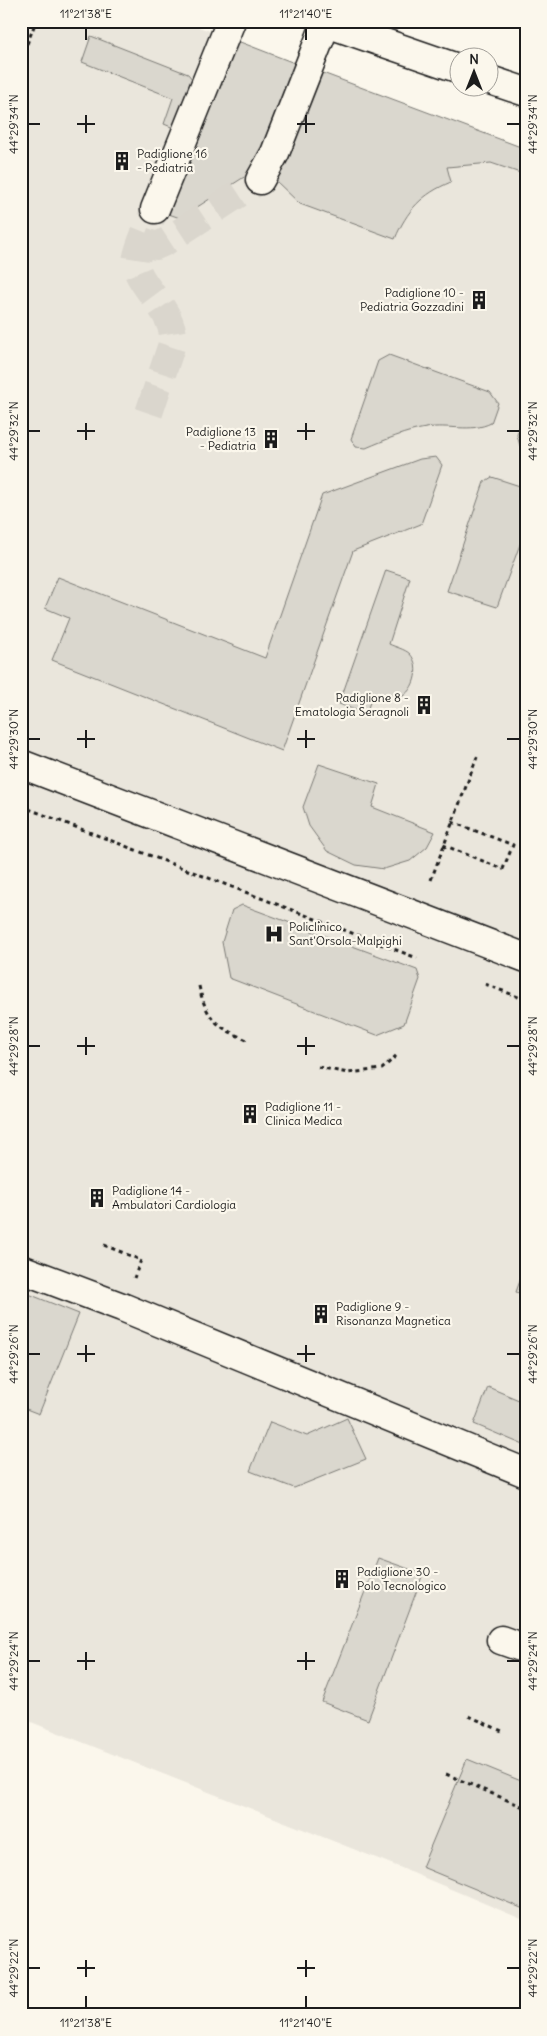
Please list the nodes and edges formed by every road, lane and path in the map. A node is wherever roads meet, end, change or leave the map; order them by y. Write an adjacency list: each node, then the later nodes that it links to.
1 (36, 21): 4 (path)
2 (231, 21): 9 (main road)
3 (323, 22): 5 (main road); 8 (main road)
4 (27, 44)
5 (450, 66)
6 (500, 83): 7 (main road)
7 (526, 92)
8 (260, 180)
9 (155, 209)
10 (477, 757): 13 (path)
11 (21, 764): 17 (main road)
12 (21, 806): 16 (path)
13 (452, 822): 14 (path); 14 (path)
14 (443, 845): 15 (path)
15 (431, 880)
16 (417, 958)
17 (526, 958)
18 (485, 984): 20 (path)
19 (198, 986): 21 (path)
20 (526, 1000)
21 (247, 1040)
22 (397, 1055): 23 (path)
23 (318, 1067)
24 (104, 1245): 26 (path)
25 (21, 1269): 26 (main road)
26 (122, 1307): 27 (main road)
27 (526, 1473)
28 (469, 1716): 29 (path)
29 (504, 1732)
30 (446, 1774): 31 (path)
31 (526, 1808)

